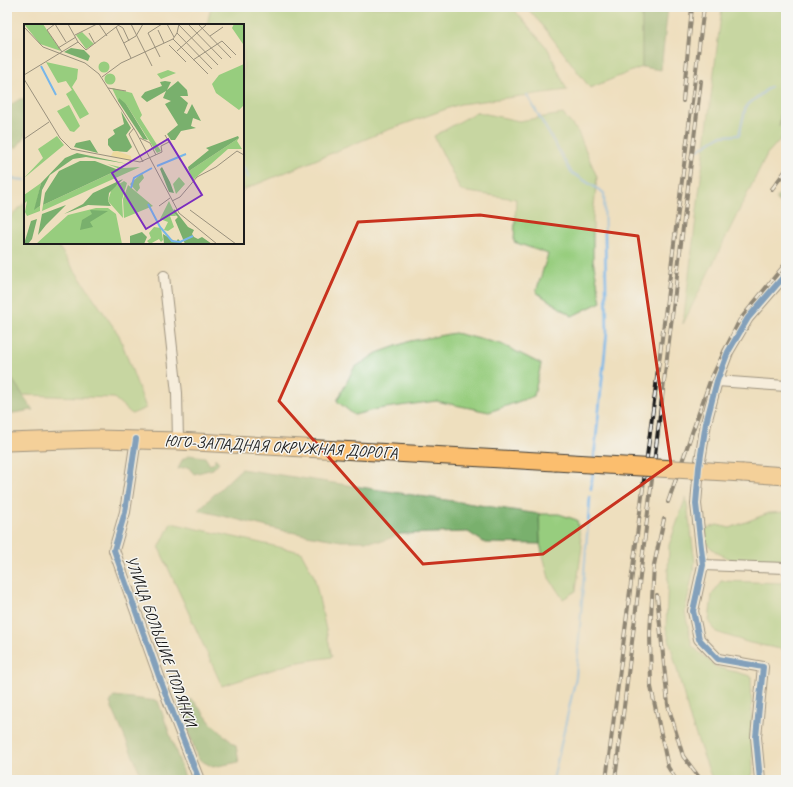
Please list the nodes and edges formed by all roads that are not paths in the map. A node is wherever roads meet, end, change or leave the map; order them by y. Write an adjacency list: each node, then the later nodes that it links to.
1 (786, 274): 3 (street)
2 (164, 276): 6 (street)
3 (718, 381): 4 (street); 9 (street)
4 (786, 386)
5 (136, 439): 6 (highway, ЮГО-ЗАПАДНАЯ ОКРУЖНАЯ ДОРОГА); 7 (highway, ЮГО-ЗАПАДНАЯ ОКРУЖНАЯ ДОРОГА); 11 (street, УЛИЦА БОЛЬШИЕ ПОЛЯНКИ)
6 (178, 441): 8 (highway, ЮГО-ЗАПАДНАЯ ОКРУЖНАЯ ДОРОГА, bridge)
7 (7, 442)
8 (786, 476)
9 (703, 566): 10 (street); 12 (street)
10 (786, 568)
11 (199, 780)
12 (760, 780)

